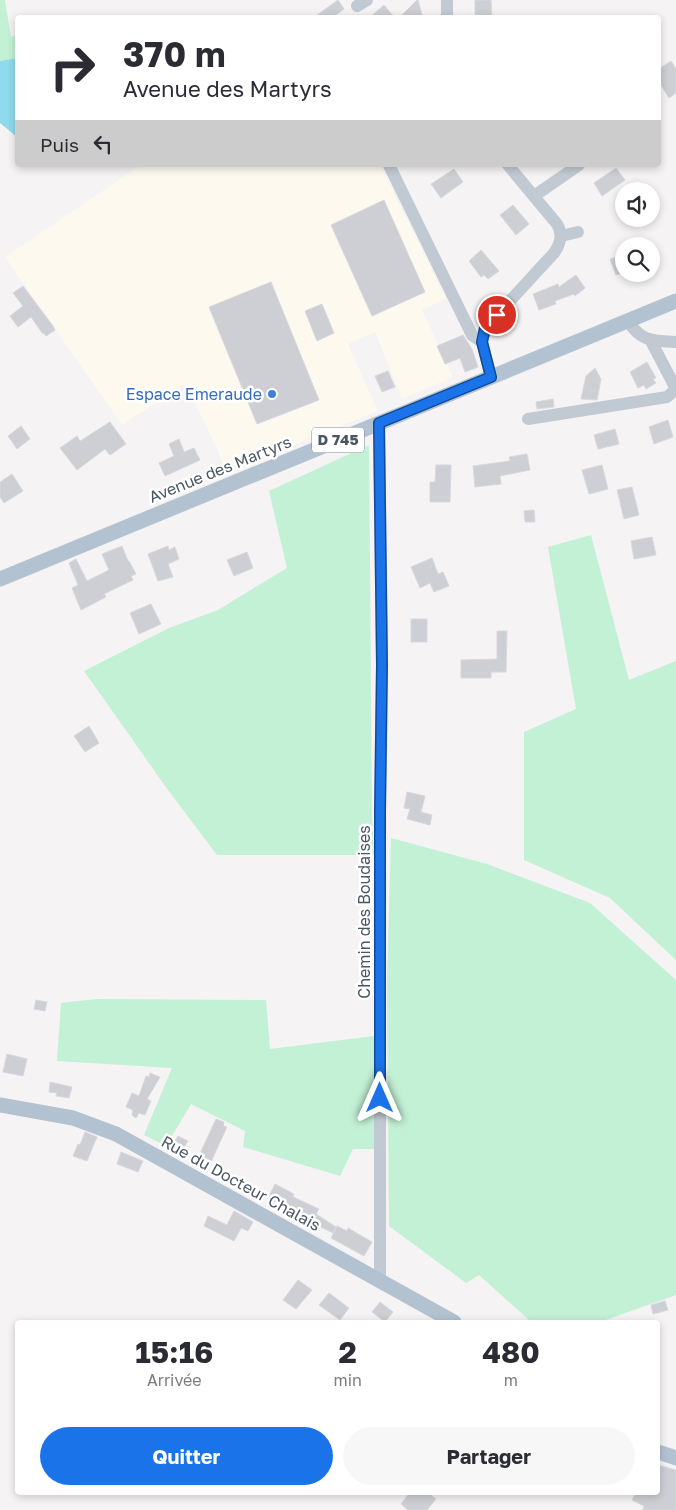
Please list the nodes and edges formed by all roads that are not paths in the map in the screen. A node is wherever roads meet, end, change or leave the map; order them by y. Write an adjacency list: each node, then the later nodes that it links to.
1 (447, 0): 2 (street)
2 (447, 15)
3 (390, 167): 12 (street)
4 (510, 167): 6 (street)
5 (576, 167): 6 (street)
6 (534, 196): 8 (street)
7 (578, 232): 8 (street)
8 (561, 236): 12 (street)
9 (676, 301): 10 (main road, Avenue des Martyrs / D 745)
10 (628, 321): 11 (street); 14 (main road, Avenue des Martyrs / D 745)
11 (651, 341): 13 (street); 15 (street)
12 (482, 342): 14 (street)
13 (676, 342)
14 (491, 377): 16 (main road, Avenue des Martyrs / D 745)
15 (528, 419)
16 (379, 423): 17 (main road, Avenue des Martyrs / D 745); 19 (street, Chemin des Boudaises)
17 (0, 579)
18 (0, 1105): 19 (main road, Rue du Docteur Chalais)
19 (380, 1281): 20 (main road, Rue du Docteur Chalais)
20 (450, 1320)
21 (660, 1453): 22 (main road)
22 (676, 1458)

